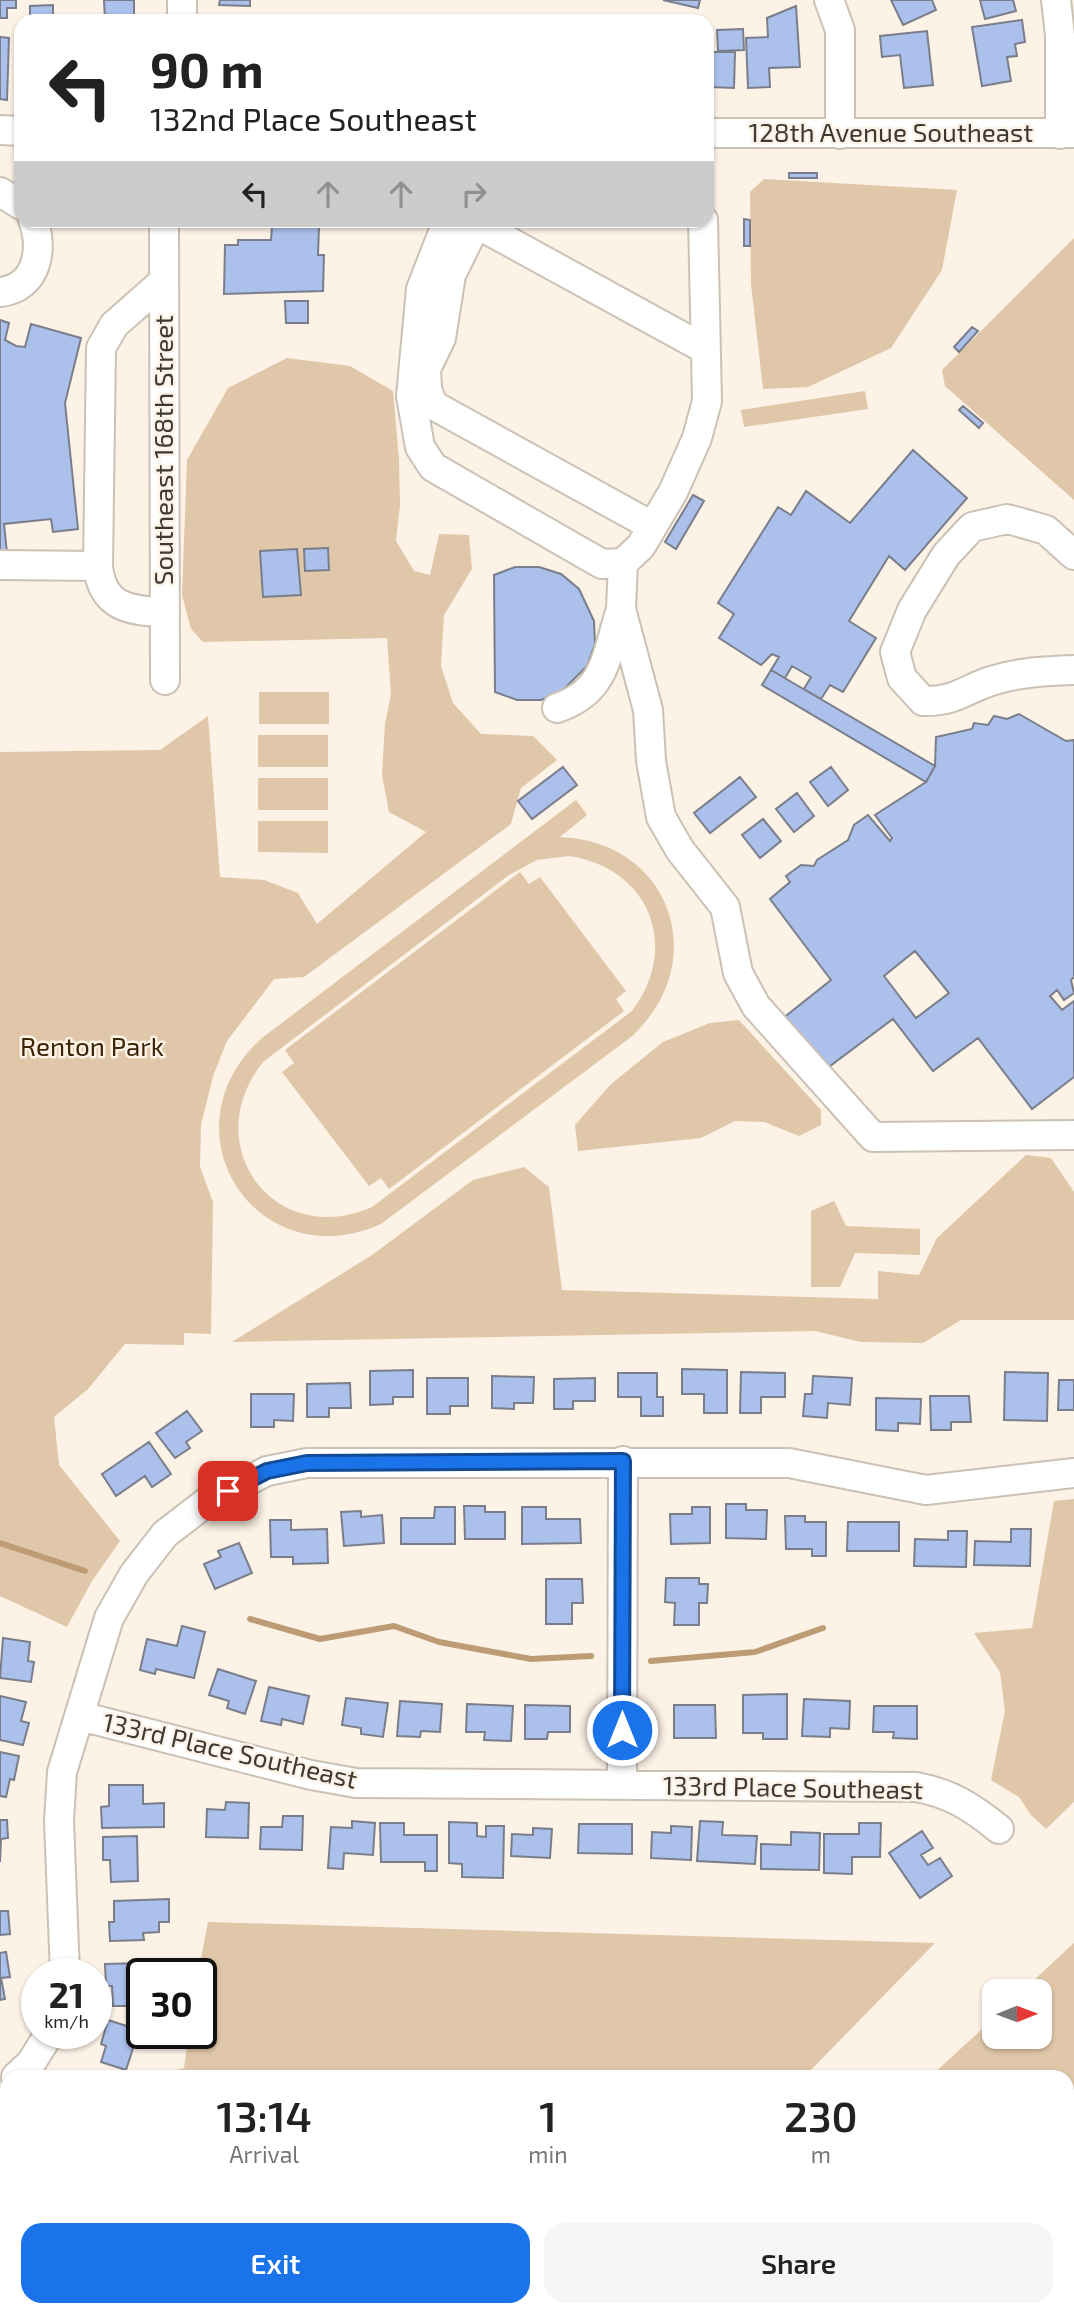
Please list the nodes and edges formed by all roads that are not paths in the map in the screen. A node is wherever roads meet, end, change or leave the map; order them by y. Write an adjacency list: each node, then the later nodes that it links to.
1 (829, 0): 5 (street)
2 (1056, 0): 4 (street)
3 (714, 133): 5 (street, 128th Avenue Southeast)
4 (1067, 133): 5 (street, 128th Avenue Southeast)
5 (840, 134)
6 (36, 228): 16 (street)
7 (164, 228): 14 (street, Southeast 168th Street)
8 (445, 228): 15 (street)
9 (446, 228): 13 (street)
10 (475, 228): 13 (street)
11 (489, 228): 18 (street)
12 (703, 228): 18 (street)
13 (451, 275): 17 (street)
14 (164, 281): 23 (street); 25 (street, Southeast 168th Street)
15 (421, 289): 17 (street); 21 (street)
16 (0, 292)
17 (441, 338): 19 (street)
18 (705, 349): 19 (street)
19 (652, 526): 21 (street)
20 (1074, 555): 26 (street)
21 (622, 563): 24 (street)
22 (0, 565): 23 (street)
23 (98, 566): 25 (street)
24 (621, 609): 28 (street); 29 (street)
25 (165, 612): 27 (street, Southeast 168th Street)
26 (1074, 670)
27 (165, 680)
28 (556, 708)
29 (1074, 1135)
30 (623, 1461): 31 (street); 32 (street); 33 (street)
31 (1074, 1473)
32 (80, 1716): 33 (street, 133rd Place Southeast); 35 (street)
33 (622, 1784): 34 (street, 133rd Place Southeast)
34 (999, 1829)
35 (64, 1958)
36 (40, 2049): 37 (street)
37 (24, 2070)

